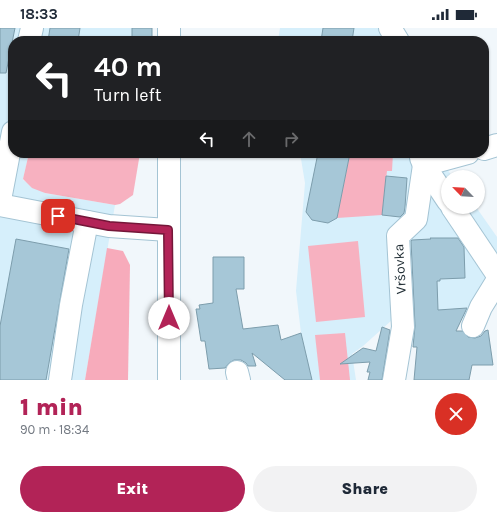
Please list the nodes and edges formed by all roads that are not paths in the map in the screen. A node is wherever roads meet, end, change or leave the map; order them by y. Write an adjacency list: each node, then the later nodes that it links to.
1 (8, 158): 5 (street)
2 (169, 158): 9 (street)
3 (422, 159): 4 (street); 15 (street, Vršovka)
4 (441, 190)
5 (0, 200)
6 (0, 204): 8 (street)
7 (457, 214): 10 (street)
8 (87, 222): 9 (street); 13 (street)
9 (168, 230): 14 (street)
10 (497, 274)
11 (497, 281): 12 (street)
12 (473, 326)
13 (60, 380)
14 (169, 380)
15 (394, 380)

